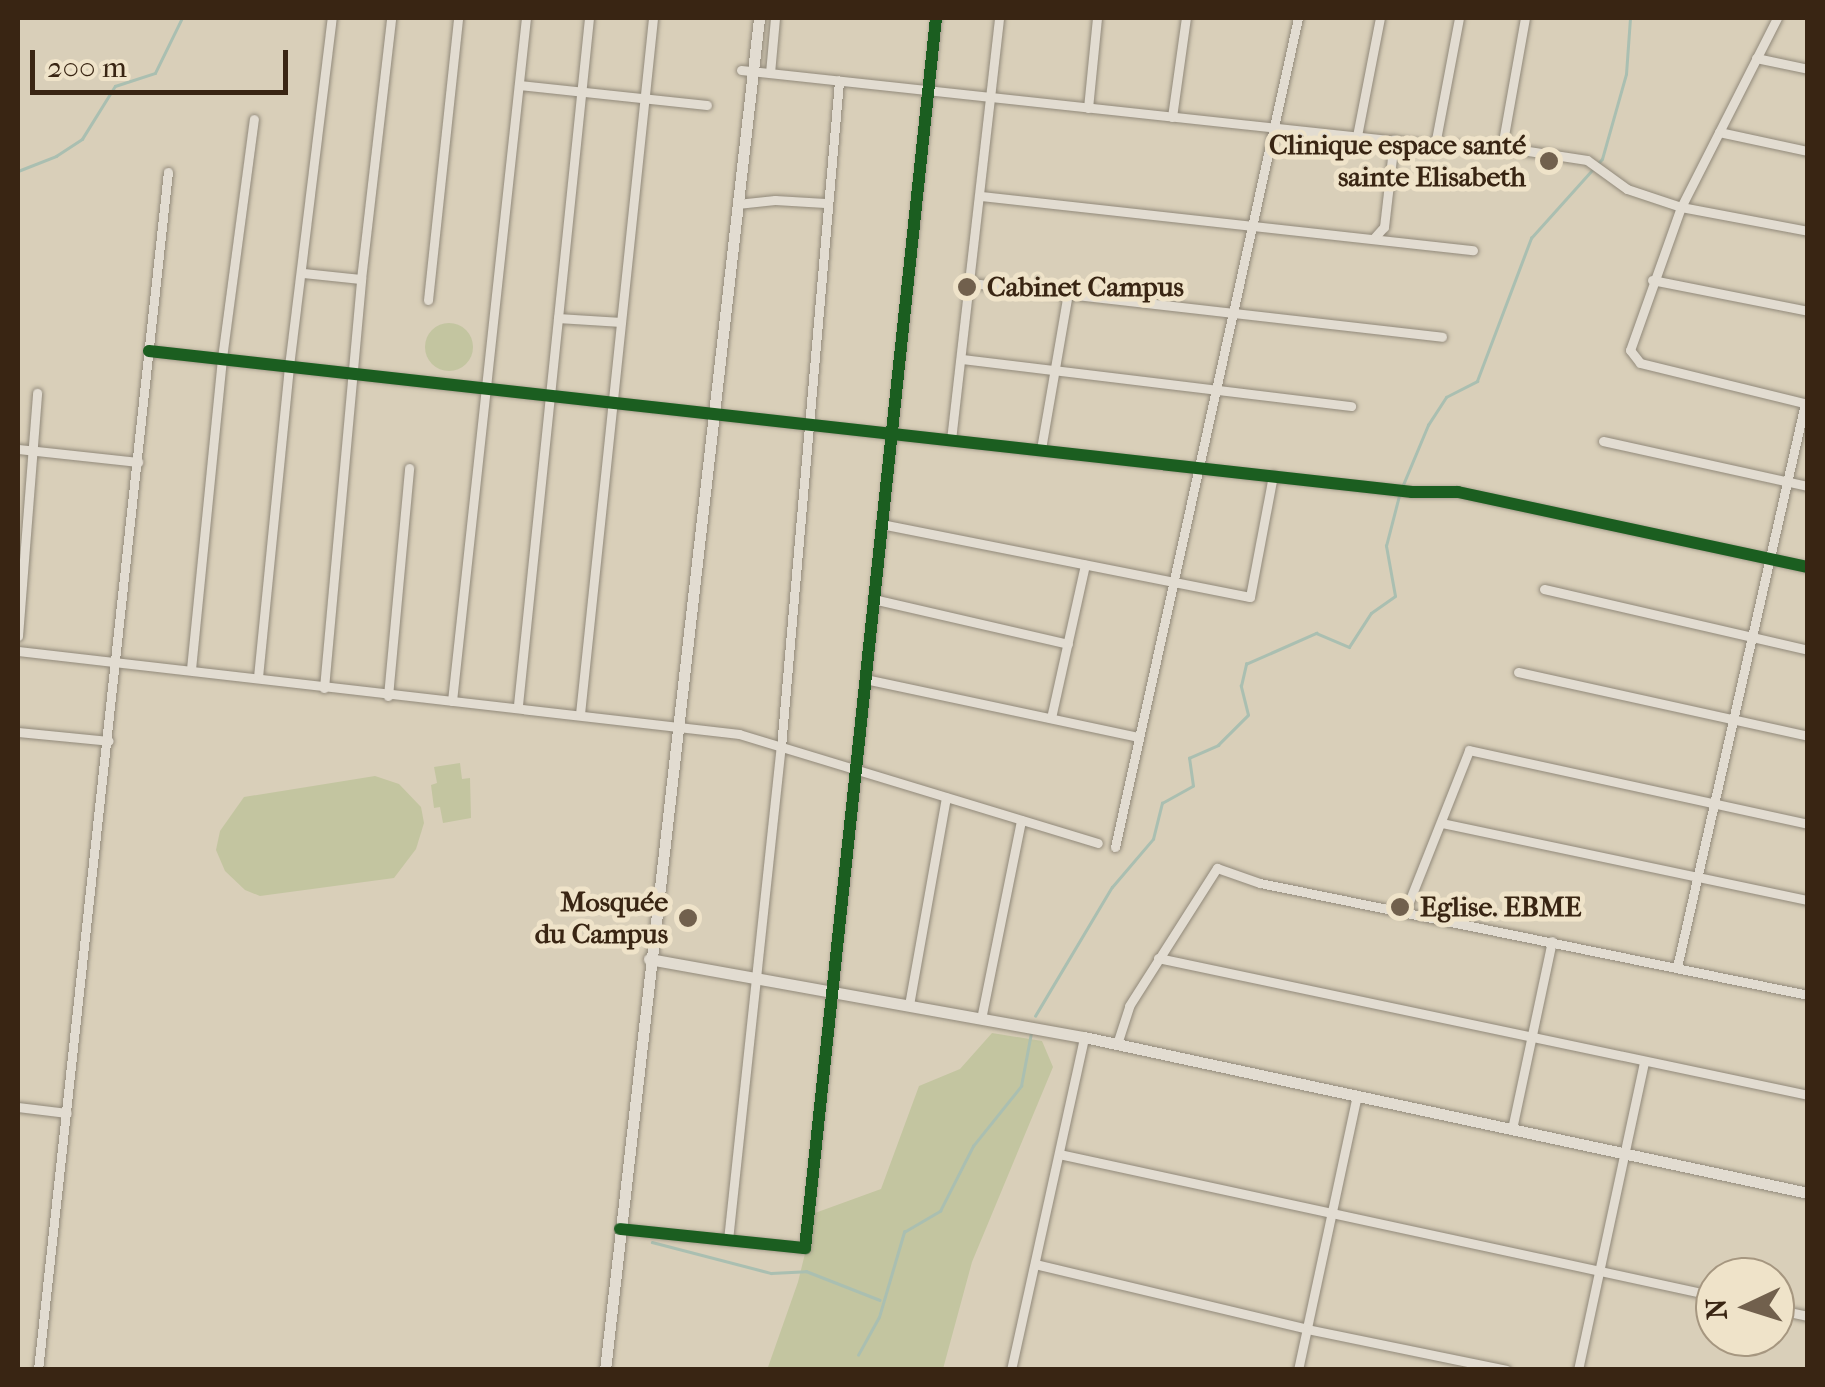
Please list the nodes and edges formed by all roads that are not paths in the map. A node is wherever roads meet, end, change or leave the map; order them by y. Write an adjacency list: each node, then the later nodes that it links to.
1 (332, 18): 48 (street)
2 (392, 18): 49 (street)
3 (458, 18): 53 (street)
4 (526, 18): 23 (street)
5 (589, 18): 25 (street)
6 (653, 18): 26 (street)
7 (759, 18): 20 (street)
8 (775, 18): 21 (street)
9 (936, 18): 24 (street)
10 (999, 18): 27 (street)
11 (1098, 18): 29 (street)
12 (1186, 18): 30 (street)
13 (1298, 18): 32 (street)
14 (1380, 18): 34 (street)
15 (1459, 18): 36 (street)
16 (1526, 18): 37 (street)
17 (1777, 18): 18 (street)
18 (1756, 58): 19 (street); 33 (street)
19 (1808, 69)
20 (747, 71): 21 (street); 42 (street)
21 (770, 73): 22 (street)
22 (839, 81): 24 (street); 41 (street)
23 (519, 84): 25 (street); 65 (street)
24 (928, 90): 27 (street); 74 (street)
25 (581, 91): 26 (street); 56 (street)
26 (644, 98): 28 (street); 57 (street)
27 (990, 99): 29 (street); 40 (street)
28 (707, 105)
29 (1088, 108): 30 (street)
30 (1172, 117): 32 (street)
31 (254, 119): 60 (street)
32 (1274, 128): 34 (street); 44 (street)
33 (1719, 132): 38 (street); 43 (street)
34 (1357, 136): 35 (street)
35 (1394, 140): 36 (street); 46 (street)
36 (1435, 145): 37 (street)
37 (1502, 147): 43 (street)
38 (1808, 152)
39 (168, 172): 59 (street)
40 (981, 196): 44 (street); 51 (street)
41 (825, 203): 42 (street); 73 (street)
42 (738, 204): 72 (street)
43 (1681, 206): 45 (street); 50 (street)
44 (1252, 226): 46 (street); 55 (street)
45 (1808, 230)
46 (1372, 239): 47 (street)
47 (1472, 250)
48 (304, 273): 49 (street); 62 (street)
49 (361, 279): 64 (street)
50 (1652, 280): 54 (street); 69 (street)
51 (971, 282): 52 (street); 61 (street)
52 (1068, 292): 55 (street); 63 (street)
53 (428, 300)
54 (1808, 311)
55 (1233, 312): 58 (street); 67 (street)
56 (558, 318): 57 (street); 68 (street)
57 (621, 322): 70 (street)
58 (1442, 337)
59 (149, 351): 60 (street); 80 (street)
60 (222, 358): 62 (street); 99 (street)
61 (962, 359): 63 (street); 75 (street)
62 (288, 366): 64 (street); 101 (street)
63 (1055, 371): 67 (street); 78 (street)
64 (356, 375): 65 (street); 103 (street)
65 (486, 390): 68 (street); 105 (street)
66 (37, 392): 79 (street)
67 (1216, 392): 71 (street); 81 (street)
68 (550, 398): 70 (street); 106 (street)
69 (1806, 403): 84 (street)
70 (612, 404): 72 (street); 107 (street)
71 (1351, 406)
72 (712, 413): 73 (street); 110 (street)
73 (812, 424): 74 (street); 115 (street)
74 (891, 433): 75 (street); 86 (street)
75 (951, 440): 78 (street)
76 (1602, 441): 84 (street)
77 (18, 449): 79 (street)
78 (1041, 450): 81 (street)
79 (33, 451): 80 (street); 93 (street)
80 (138, 462): 98 (street)
81 (1199, 467): 83 (street); 90 (street)
82 (409, 468): 104 (street)
83 (1273, 475): 87 (street); 90 (street)
84 (1787, 481): 85 (street); 87 (street)
85 (1808, 486)
86 (882, 524): 88 (street); 92 (street)
87 (1770, 559): 89 (street); 94 (street)
88 (1086, 564): 90 (street); 95 (street)
89 (1808, 567)
90 (1174, 582): 112 (street)
91 (1544, 589): 94 (street)
92 (874, 599): 95 (street); 102 (street)
93 (18, 636)
94 (1752, 638): 96 (street); 109 (street)
95 (1068, 644): 108 (street)
96 (1808, 650)
97 (18, 652): 98 (street)
98 (118, 662): 99 (street); 114 (street)
99 (191, 669): 101 (street)
100 (1518, 672): 109 (street)
101 (258, 677): 103 (street)
102 (865, 679): 108 (street); 116 (street)
103 (324, 688): 104 (street)
104 (388, 696): 105 (street)
105 (452, 701): 106 (street)
106 (518, 705): 107 (street)
107 (580, 714): 110 (street)
108 (1051, 718): 112 (street)
109 (1733, 720): 113 (street); 118 (street)
110 (677, 725): 115 (street); 129 (street)
111 (18, 732): 114 (street)
112 (1139, 736): 123 (street)
113 (1808, 736)
114 (109, 741): 143 (street)
115 (781, 747): 116 (street); 131 (street)
116 (855, 769): 117 (street); 132 (street)
117 (946, 797): 119 (street); 134 (street)
118 (1714, 804): 120 (street); 121 (street); 124 (street)
119 (1021, 820): 122 (street); 135 (street)
120 (1442, 824): 124 (street); 126 (street)
121 (1808, 824)
122 (1098, 843)
123 (1115, 846)
124 (1698, 877): 125 (street); 130 (street)
125 (1808, 900)
126 (1404, 912): 127 (street); 128 (street)
127 (1552, 941): 130 (street); 137 (street)
128 (1158, 958): 137 (street); 138 (street)
129 (649, 959): 131 (street); 149 (street)
130 (1677, 966): 133 (street)
131 (756, 978): 132 (street); 150 (street)
132 (832, 992): 134 (street); 150 (street)
133 (1808, 994)
134 (909, 1006): 135 (street)
135 (981, 1019): 136 (street)
136 (1084, 1037): 138 (street); 146 (street)
137 (1532, 1038): 139 (street); 144 (street)
138 (1117, 1044): 140 (street)
139 (1644, 1063): 141 (street); 145 (street)
140 (1357, 1095): 144 (street); 148 (street)
141 (1808, 1095)
142 (18, 1107): 143 (street)
143 (67, 1112): 155 (street)
144 (1512, 1129): 145 (street)
145 (1624, 1153): 147 (street); 152 (street)
146 (1059, 1154): 148 (street); 151 (street)
147 (1808, 1192)
148 (1332, 1214): 152 (street); 154 (street)
149 (620, 1229): 150 (street); 156 (street)
150 (728, 1240)
151 (1034, 1264): 154 (street); 157 (street)
152 (1599, 1271): 153 (street); 160 (street)
153 (1695, 1292)
154 (1307, 1329): 158 (street); 159 (street)
155 (38, 1370)
156 (605, 1370)
157 (1012, 1370)
158 (1298, 1370)
159 (1506, 1370)
160 (1578, 1370)

